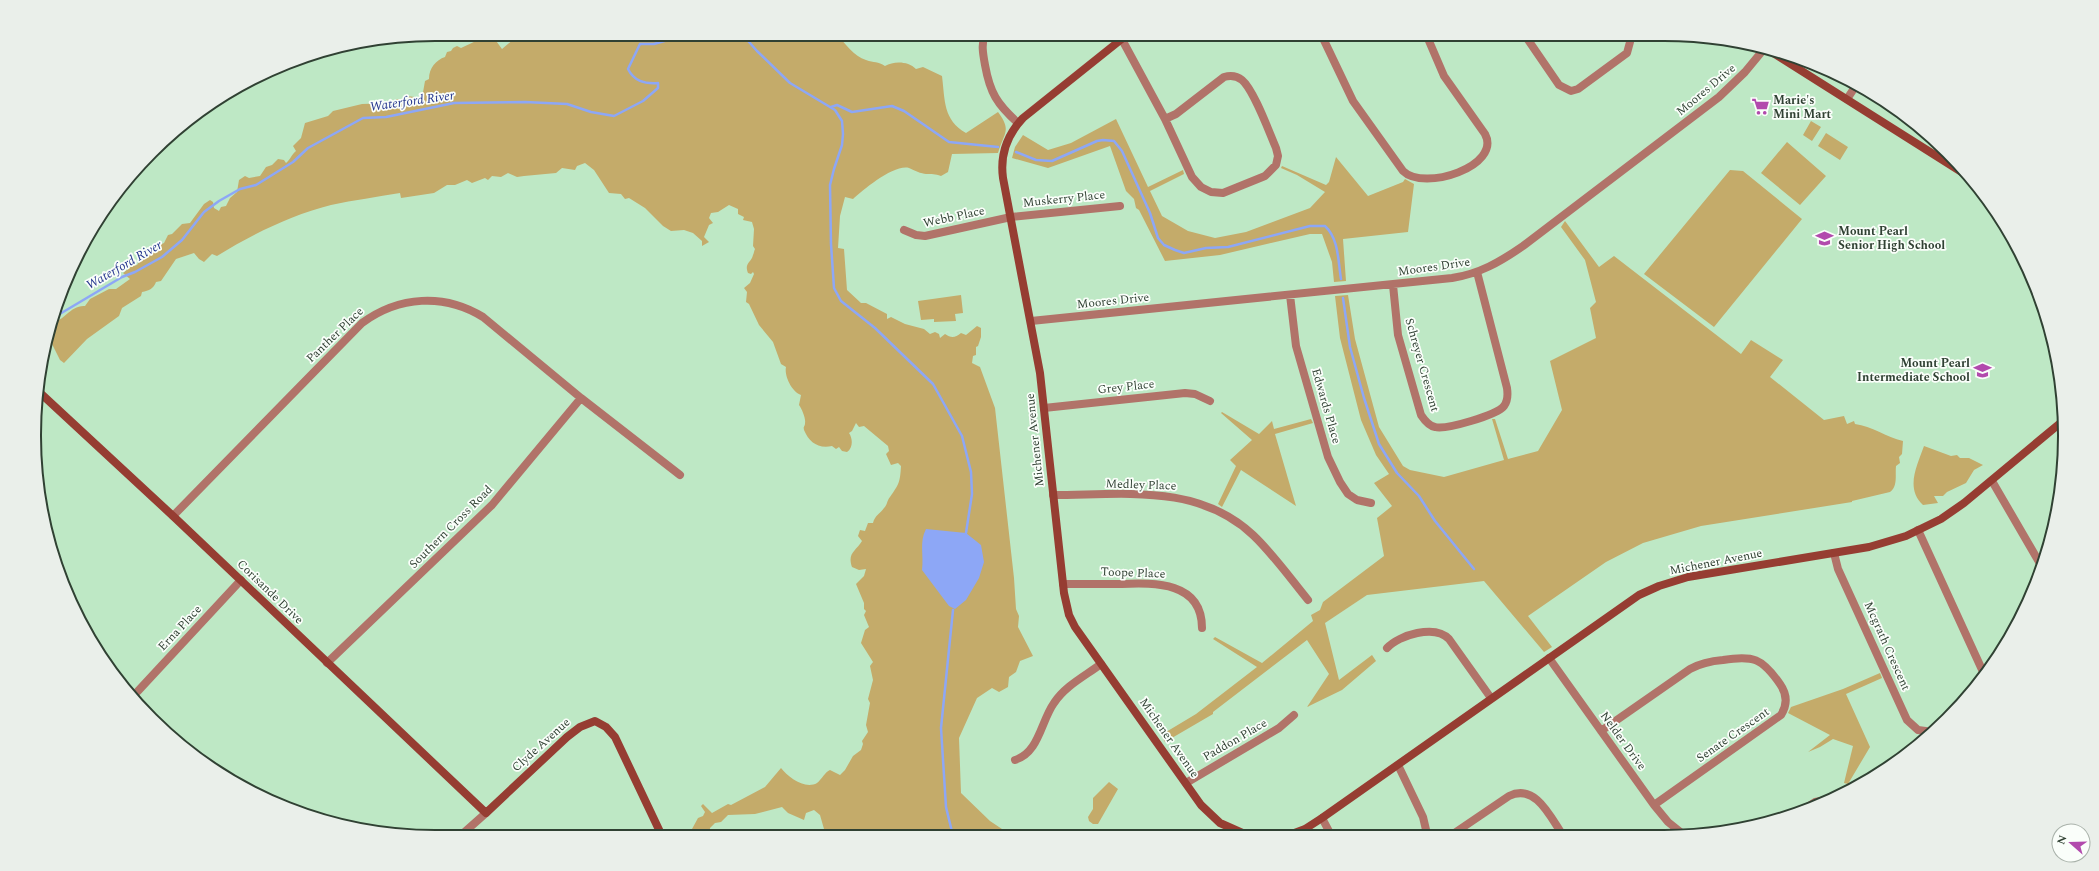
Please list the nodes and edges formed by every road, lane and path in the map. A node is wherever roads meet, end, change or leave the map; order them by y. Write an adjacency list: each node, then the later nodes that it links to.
1 (983, 41): 13 (street)
2 (1117, 41): 13 (street, Michener Avenue)
3 (1126, 41): 12 (street)
4 (1324, 41): 5 (street)
5 (1429, 41)
6 (1529, 41): 7 (street)
7 (1630, 41)
8 (1760, 53): 18 (street, Moores Drive)
9 (1785, 60): 11 (street)
10 (1853, 90): 11 (street)
11 (1846, 99): 14 (street)
12 (1165, 119): 12 (street)
13 (1018, 123): 16 (street, Michener Avenue)
14 (1945, 160)
15 (1120, 206): 16 (street, Muskerry Place)
16 (1011, 217): 17 (street, Webb Place); 21 (street, Michener Avenue)
17 (904, 230)
18 (1477, 272): 19 (street, Moores Drive); 19 (street, Schreyer Crescent)
19 (1393, 285): 20 (street, Moores Drive)
20 (1290, 295): 21 (street, Moores Drive); 30 (street, Edwards Place)
21 (1031, 321): 25 (street, Michener Avenue)
22 (43, 396): 31 (street, Corisande Drive)
23 (581, 398): 27 (street, Panther Place); 31 (street, Panther Place); 41 (street, Southern Cross Road)
24 (1210, 401): 25 (street, Grey Place)
25 (1044, 408): 29 (street, Michener Avenue)
26 (2058, 425): 28 (street, Michener Avenue)
27 (680, 475)
28 (1992, 481): 32 (street, Michener Avenue); 34 (street)
29 (1053, 496): 36 (street, Michener Avenue); 37 (street, Medley Place)
30 (1371, 503)
31 (173, 516): 35 (street, Corisande Drive)
32 (1918, 530): 33 (street, Michener Avenue); 43 (street)
33 (1834, 553): 40 (street, Michener Avenue); 48 (street, Mcgrath Crescent)
34 (2038, 560)
35 (241, 580): 41 (street, Corisande Drive); 44 (street, Erna Place)
36 (1063, 584): 38 (street, Toope Place); 42 (street, Michener Avenue)
37 (1308, 600)
38 (1202, 628)
39 (1387, 648): 45 (street)
40 (1549, 658): 45 (street, Michener Avenue); 47 (street, Nelder Drive)
41 (328, 663): 53 (street, Corisande Drive)
42 (1101, 664): 49 (street); 51 (street, Michener Avenue)
43 (1982, 669)
44 (138, 691)
45 (1491, 698): 50 (street, Michener Avenue)
46 (1294, 715): 51 (street, Paddon Place)
47 (1601, 731): 52 (street, Nelder Drive); 52 (street, Senate Crescent)
48 (1925, 731)
49 (1015, 760)
50 (1398, 765): 54 (street, Michener Avenue); 61 (street)
51 (1186, 783): 58 (street, Michener Avenue)
52 (1654, 805): 55 (street, Nelder Drive)
53 (486, 813): 56 (street, Clyde Avenue); 57 (street, Clyde Avenue)
54 (1322, 818): 59 (street, Michener Avenue); 60 (street)
55 (1677, 829)
56 (467, 830)
57 (659, 830)
58 (1235, 830)
59 (1300, 830)
60 (1328, 830)
61 (1427, 830)
62 (1459, 830): 63 (street)
63 (1559, 830)

